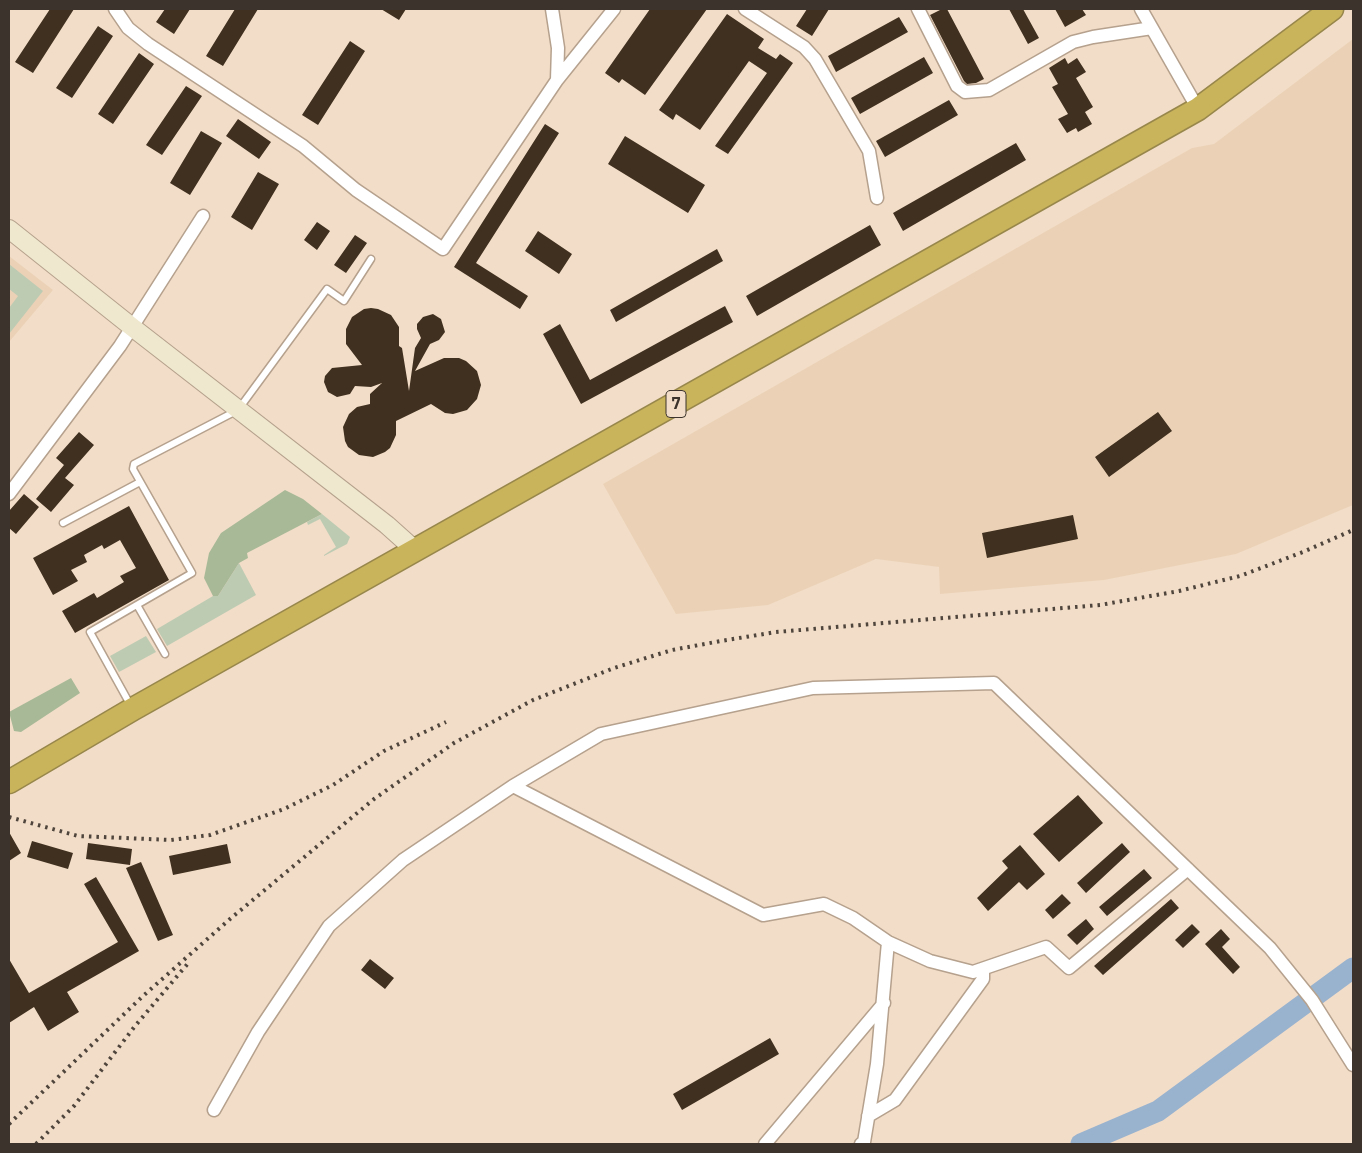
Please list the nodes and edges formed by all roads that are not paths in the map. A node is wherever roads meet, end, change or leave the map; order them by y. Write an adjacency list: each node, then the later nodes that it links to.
1 (115, 9): 9 (street)
2 (552, 9): 9 (street)
3 (614, 9): 9 (street)
4 (745, 9): 11 (street)
5 (918, 9): 8 (street)
6 (1141, 9): 8 (street)
7 (1332, 9): 10 (highway, 7)
8 (1152, 28): 10 (street)
9 (557, 80)
10 (1198, 109): 20 (highway, 7)
11 (877, 198)
12 (203, 216): 15 (street)
13 (9, 229): 15 (street)
14 (372, 259): 16 (lane)
15 (132, 328): 16 (street); 18 (street)
16 (238, 410): 17 (lane); 20 (street)
17 (140, 482): 19 (lane); 21 (lane)
18 (9, 494)
19 (62, 523)
20 (416, 551): 23 (highway, 7)
21 (137, 605): 22 (lane); 23 (lane)
22 (165, 654)
23 (133, 710): 24 (highway, 7)
24 (9, 782)
25 (513, 786): 26 (street); 27 (street); 31 (street)
26 (1188, 869): 28 (street); 30 (street)
27 (888, 942): 28 (street); 29 (street)
28 (983, 969): 32 (street)
29 (884, 1002): 32 (street); 33 (street)
30 (1353, 1065)
31 (214, 1110)
32 (868, 1116): 34 (street)
33 (765, 1144)
34 (861, 1144)

